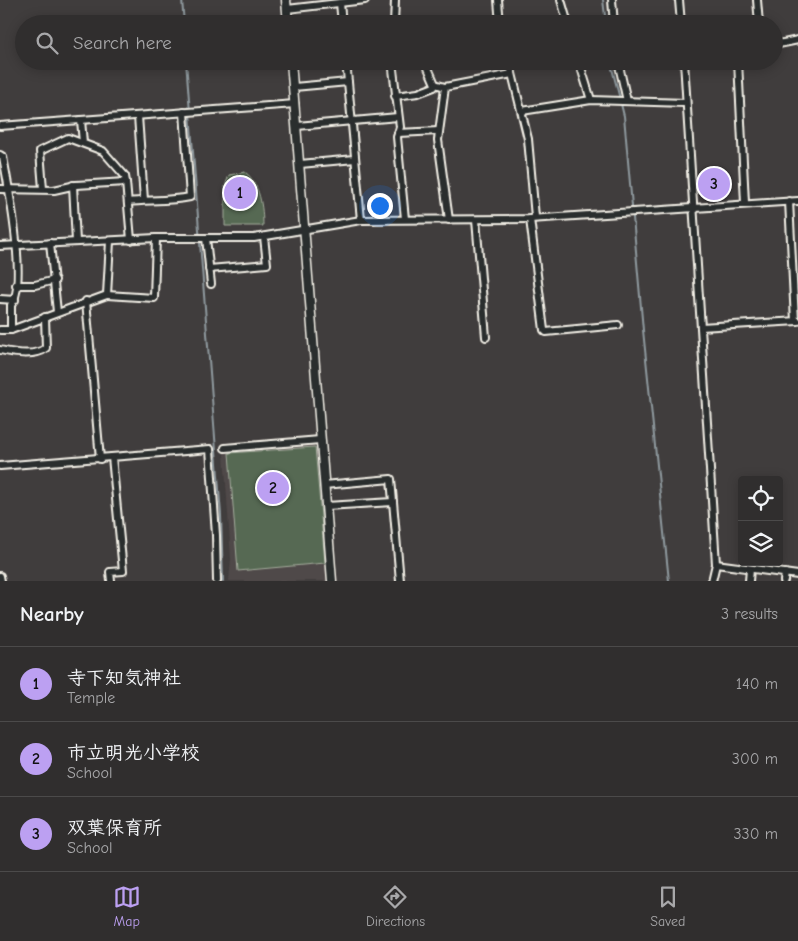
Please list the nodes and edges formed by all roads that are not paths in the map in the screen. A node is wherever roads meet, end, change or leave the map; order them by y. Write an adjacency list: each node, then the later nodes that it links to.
1 (286, 0): 10 (street)
2 (365, 0): 9 (street)
3 (395, 0): 13 (street)
4 (498, 0): 14 (street)
5 (561, 0): 15 (street)
6 (612, 0): 16 (street)
7 (679, 0): 17 (street)
8 (757, 0): 18 (street)
9 (340, 3): 10 (street); 12 (street)
10 (286, 9): 11 (street)
11 (287, 15)
12 (341, 15)
13 (394, 15)
14 (499, 15)
15 (565, 15)
16 (613, 15)
17 (680, 15)
18 (758, 15)
19 (798, 40): 20 (street)
20 (783, 43)
21 (292, 70): 33 (street)
22 (347, 70): 31 (street)
23 (393, 70): 35 (street)
24 (429, 70): 32 (street)
25 (511, 70): 30 (street)
26 (582, 70): 36 (street)
27 (619, 70): 37 (street)
28 (684, 70): 38 (street)
29 (738, 70): 63 (street)
30 (512, 74): 34 (street); 40 (street)
31 (348, 82): 33 (street); 45 (street)
32 (436, 84): 34 (street); 35 (street)
33 (294, 87): 39 (street)
34 (445, 87): 48 (street)
35 (395, 96): 43 (street)
36 (591, 100): 37 (street); 40 (street)
37 (622, 101): 38 (street)
38 (686, 103): 64 (street)
39 (295, 104): 41 (street); 47 (street)
40 (522, 111): 65 (street)
41 (188, 112): 42 (street); 59 (street)
42 (138, 116): 44 (street); 59 (street)
43 (398, 117): 45 (street); 49 (street)
44 (81, 120): 46 (street); 50 (street)
45 (352, 120): 47 (street); 52 (street)
46 (0, 126)
47 (297, 126): 53 (street)
48 (438, 131): 49 (street); 68 (street)
49 (398, 133): 67 (street)
50 (83, 143): 54 (street); 58 (street)
51 (0, 154): 57 (street)
52 (356, 159): 53 (street); 66 (street)
53 (300, 164): 70 (street)
54 (126, 182): 55 (street); 62 (street)
55 (73, 186): 58 (street); 76 (street)
56 (0, 189): 57 (street)
57 (9, 189): 58 (street); 78 (street)
58 (43, 189)
59 (144, 200): 62 (street)
60 (798, 200): 61 (street)
61 (789, 201): 63 (street); 90 (street)
62 (128, 202): 75 (street)
63 (745, 203): 64 (street)
64 (694, 208): 65 (street); 92 (street)
65 (532, 218): 69 (street); 91 (street)
66 (361, 220): 67 (street); 70 (street)
67 (405, 220): 68 (street)
68 (449, 220): 69 (street)
69 (476, 220): 95 (street)
70 (304, 228): 71 (street); 97 (street)
71 (264, 237): 73 (street); 80 (street)
72 (156, 238): 73 (street); 75 (street); 84 (street)
73 (206, 238): 80 (street)
74 (110, 240): 75 (street); 76 (street); 84 (street)
75 (131, 240)
76 (76, 242): 77 (street)
77 (50, 243): 78 (street); 81 (street)
78 (16, 244): 79 (street); 83 (street)
79 (0, 246)
80 (209, 269): 82 (street)
81 (55, 280): 83 (street); 88 (street)
82 (211, 284)
83 (16, 285): 86 (street)
84 (107, 295): 87 (street)
85 (0, 298): 86 (street)
86 (15, 300): 94 (street)
87 (86, 301): 88 (street); 100 (street)
88 (58, 312): 89 (street)
89 (45, 317): 94 (street); 96 (street)
90 (797, 321): 92 (street)
91 (618, 325)
92 (701, 327): 105 (street)
93 (0, 330): 94 (street)
94 (11, 330)
95 (486, 337)
96 (0, 350)
97 (320, 440): 98 (street); 102 (street)
98 (225, 448)
99 (112, 457): 100 (street); 111 (street); 112 (street)
100 (100, 458): 101 (street)
101 (0, 466)
102 (324, 485): 103 (street); 104 (street)
103 (393, 502): 104 (street); 114 (street)
104 (326, 506): 113 (street)
105 (716, 564): 106 (street); 115 (street)
106 (750, 569): 107 (street); 116 (street)
107 (785, 573): 108 (street); 117 (street)
108 (798, 575)
109 (0, 576): 110 (street)
110 (0, 581)
111 (111, 581)
112 (217, 581)
113 (332, 581)
114 (400, 581)
115 (712, 581)
116 (749, 581)
117 (784, 581)

